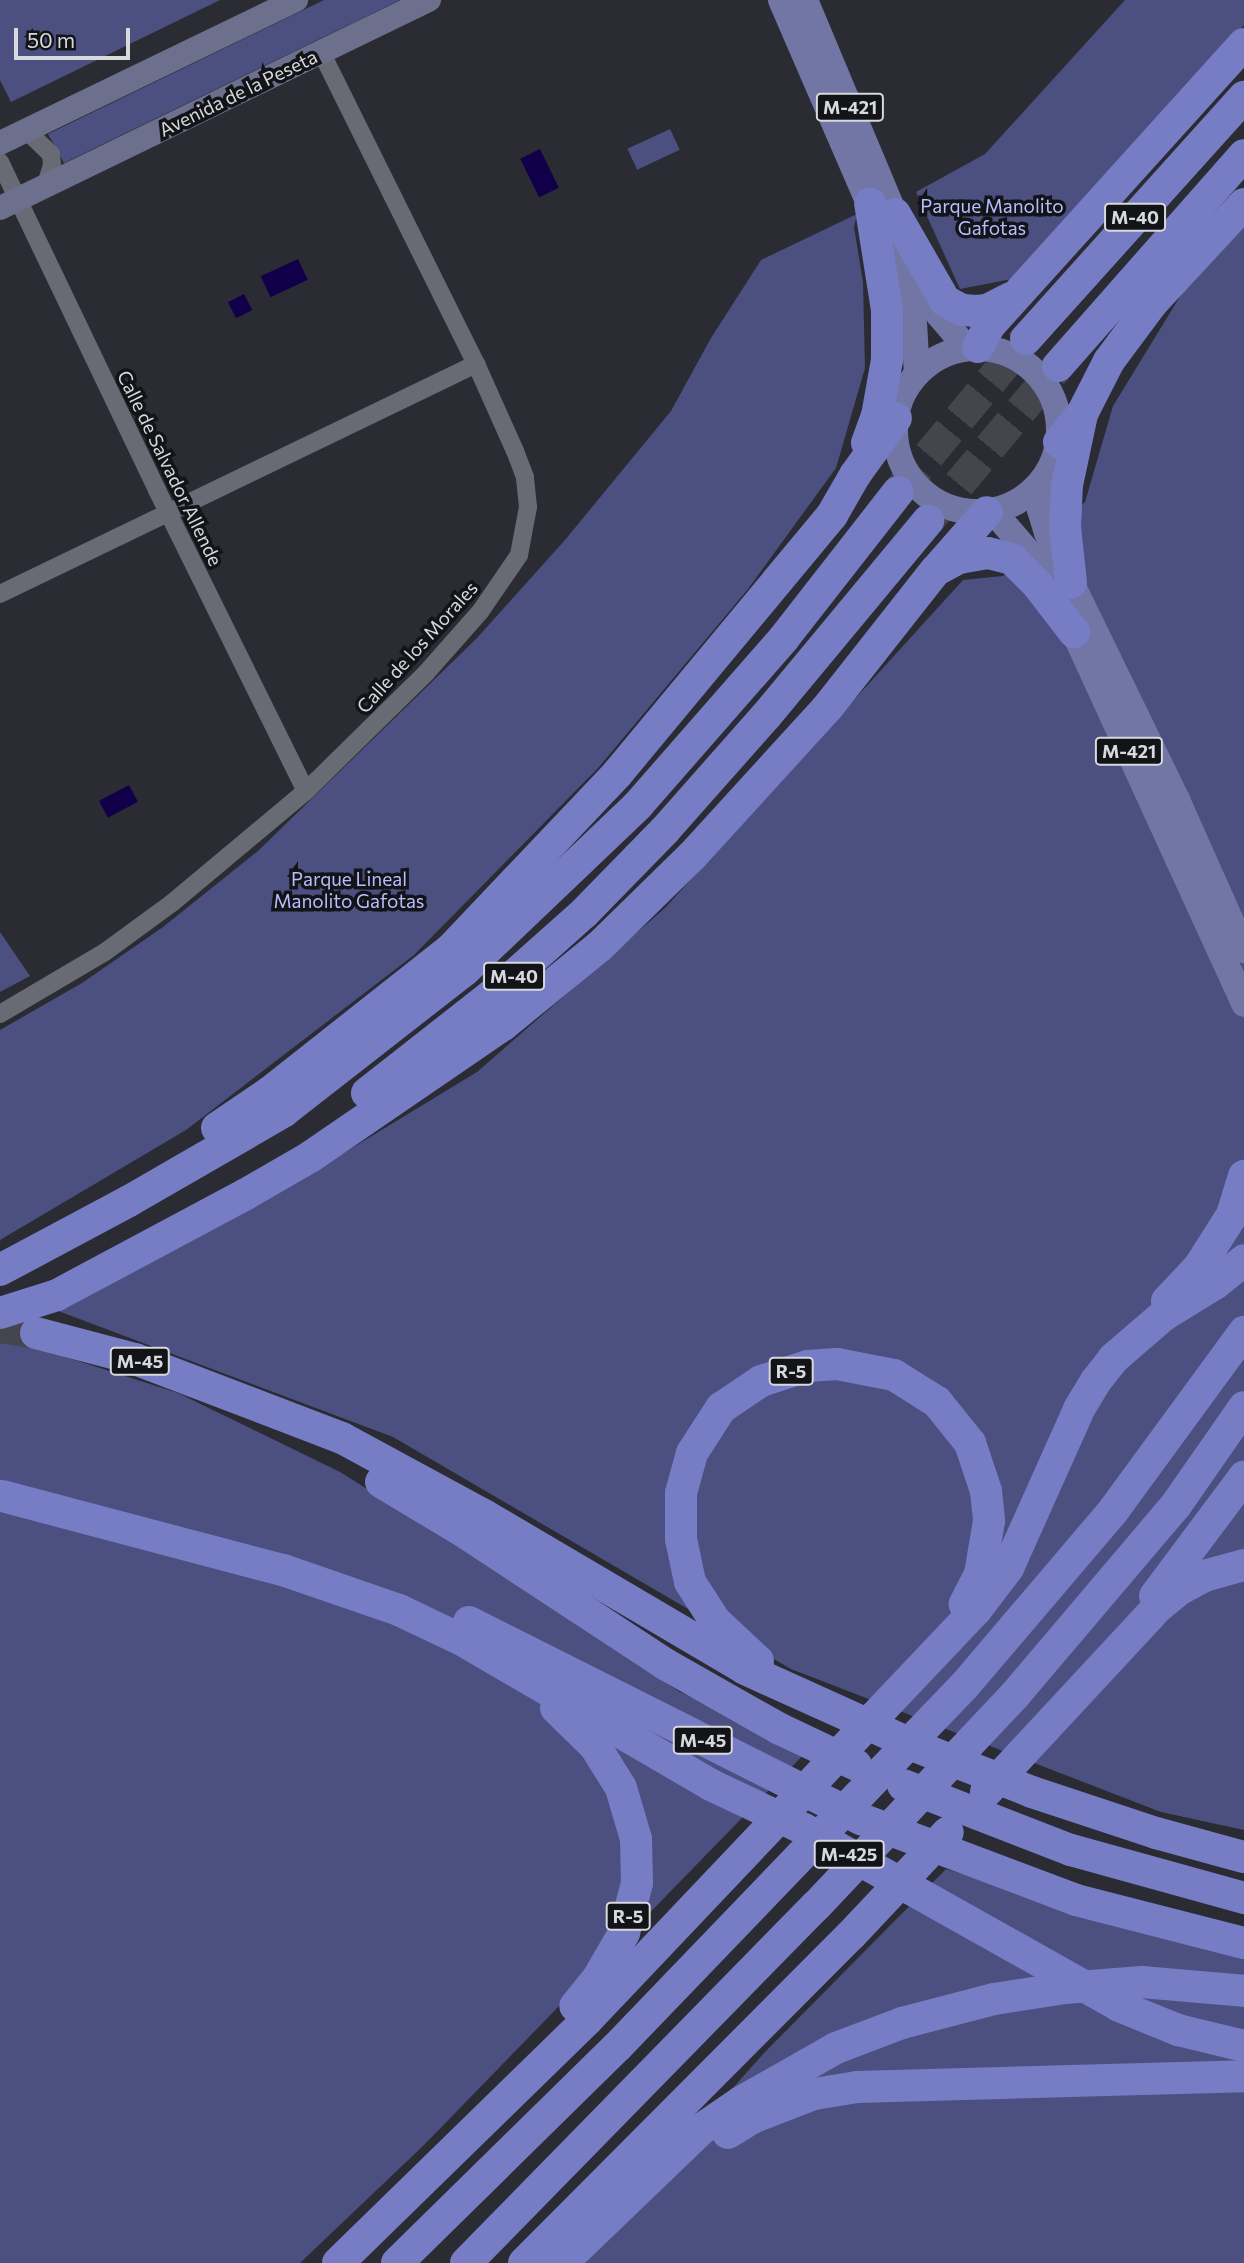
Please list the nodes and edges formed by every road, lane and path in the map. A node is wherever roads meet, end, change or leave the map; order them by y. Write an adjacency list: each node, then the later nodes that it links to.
1 (296, 0): 8 (street)
2 (429, 0): 6 (street, Avenida de la Peseta)
3 (781, 0): 15 (main road, M-421)
4 (805, 0): 15 (main road, M-421)
5 (1244, 44): 16 (highway)
6 (321, 52): 12 (street, Avenida de la Peseta); 19 (street, Calle de los Morales)
7 (1244, 97): 17 (highway, M-40)
8 (27, 131): 9 (street); 12 (street)
9 (0, 143)
10 (1244, 155): 20 (highway, M-40)
11 (0, 162): 13 (street, Calle de Salvador Allende)
12 (46, 185): 13 (street, Avenida de la Peseta)
13 (9, 203): 29 (street, Calle de Salvador Allende)
14 (1244, 204): 22 (highway)
15 (882, 208): 16 (highway); 18 (main road, M-421); 21 (main road, M-421); 25 (highway)
16 (1024, 290): 18 (highway)
17 (1026, 339)
18 (973, 348): 21 (main road); 24 (main road, M-421)
19 (476, 364): 29 (street); 35 (street, Calle de los Morales)
20 (1058, 366)
21 (917, 374): 23 (main road)
22 (1083, 412): 24 (highway); 32 (highway)
23 (896, 418): 25 (highway); 28 (main road)
24 (1059, 442): 26 (main road, M-421)
25 (855, 475): 40 (highway)
26 (1041, 483): 28 (main road, M-421); 32 (main road, M-421)
27 (898, 492): 40 (highway, M-40)
28 (990, 511): 31 (highway); 34 (main road, M-421)
29 (169, 515): 33 (street); 35 (street, Calle de Salvador Allende)
30 (928, 521): 43 (highway, M-40)
31 (936, 570): 34 (highway); 43 (highway)
32 (1071, 583): 36 (main road, M-421)
33 (0, 594)
34 (1074, 632): 37 (main road, M-421)
35 (306, 791): 38 (street, Calle de los Morales)
36 (1244, 950)
37 (1244, 1004)
38 (0, 1014)
39 (1244, 1176): 46 (highway)
40 (129, 1201): 42 (highway, M-40)
41 (1244, 1260): 46 (highway)
42 (0, 1270)
43 (0, 1312)
44 (1244, 1332): 66 (highway)
45 (36, 1333): 47 (highway, M-45)
46 (1114, 1358): 53 (highway)
47 (241, 1398): 54 (highway, M-45); 59 (highway, M-45)
48 (1244, 1407): 67 (highway)
49 (1244, 1476): 55 (highway)
50 (1, 1496): 52 (highway); 60 (highway, M-45)
51 (1244, 1565): 55 (highway)
52 (354, 1594): 62 (highway, M-425); 64 (highway, R-5)
53 (936, 1651): 54 (highway, R-5); 65 (highway)
54 (795, 1689): 56 (highway, M-45)
55 (1056, 1717): 68 (highway)
56 (1156, 1833): 57 (highway); 58 (highway, M-45)
57 (1244, 1846)
58 (1244, 1857)
59 (1244, 1898)
60 (1244, 1942)
61 (1244, 1991): 69 (highway)
62 (1244, 2046)
63 (1244, 2076): 70 (highway)
64 (319, 2263)
65 (338, 2263)
66 (397, 2263)
67 (466, 2263)
68 (524, 2263)
69 (562, 2263)
70 (576, 2263)

